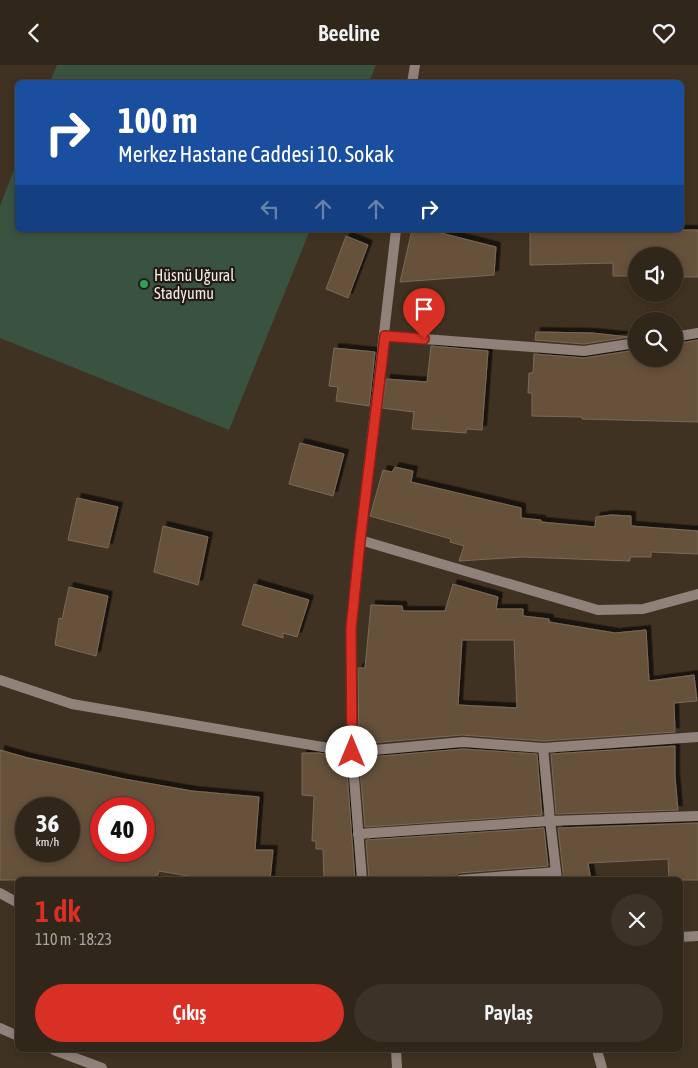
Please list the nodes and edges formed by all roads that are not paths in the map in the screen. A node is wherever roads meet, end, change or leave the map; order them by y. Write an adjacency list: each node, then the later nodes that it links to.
1 (415, 65): 2 (street)
2 (412, 80)
3 (396, 232): 5 (street)
4 (698, 333): 6 (street)
5 (385, 336): 7 (street); 8 (street)
6 (683, 336)
7 (628, 344)
8 (360, 541): 9 (street); 13 (street)
9 (698, 594)
10 (0, 680): 13 (street)
11 (698, 737): 12 (street)
12 (543, 748): 13 (street); 15 (street)
13 (352, 752): 16 (street)
14 (698, 816): 15 (street)
15 (550, 821): 16 (street); 17 (street)
16 (358, 834): 18 (street)
17 (557, 876): 19 (street)
18 (362, 877)
19 (533, 877)
20 (0, 893): 21 (street)
21 (15, 901)
22 (698, 935): 23 (street)
23 (683, 937)
24 (0, 1028): 25 (street)
25 (15, 1034)
26 (59, 1052): 29 (street)
27 (396, 1052): 30 (street)
28 (598, 1052): 31 (street)
29 (102, 1068)
30 (397, 1068)
31 (602, 1068)

